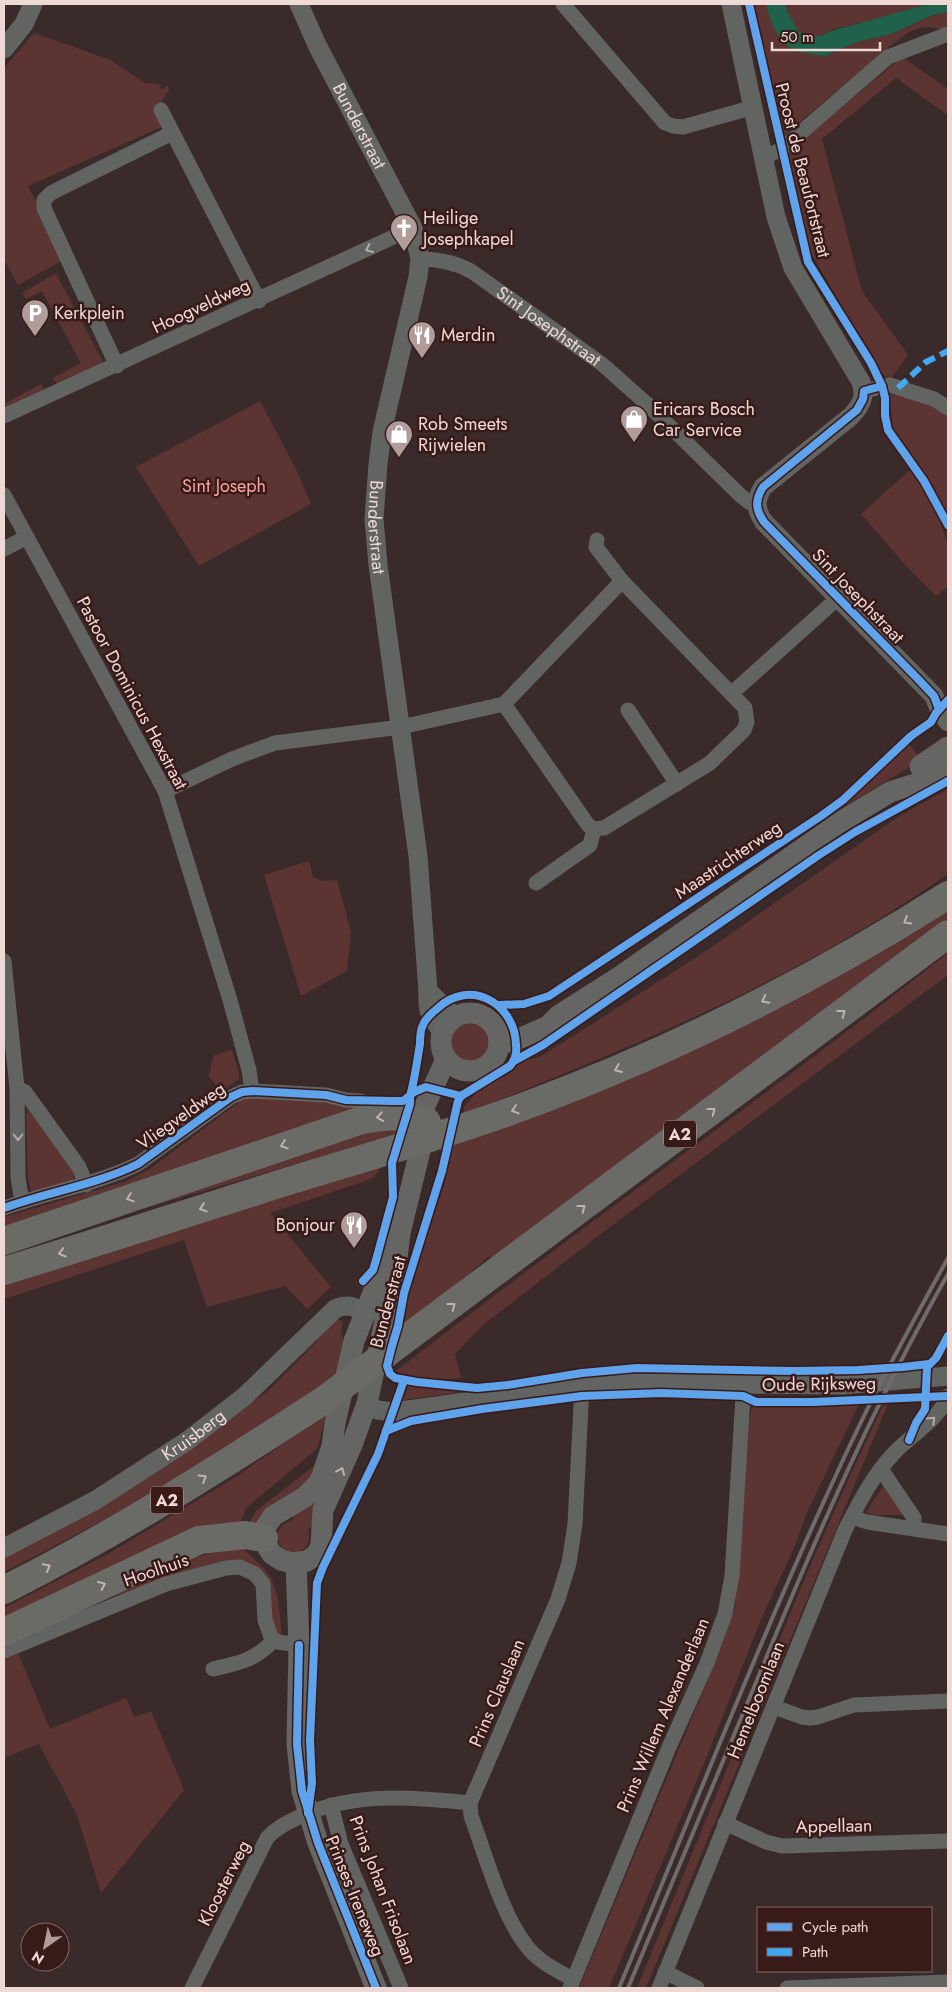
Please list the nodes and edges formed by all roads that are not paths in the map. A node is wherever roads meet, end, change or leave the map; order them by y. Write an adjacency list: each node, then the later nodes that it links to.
1 (33, 4): 6 (street)
2 (299, 4): 11 (street, Bunderstraat)
3 (563, 4): 7 (street)
4 (731, 4): 7 (street, Proost de Beaufortstraat)
5 (948, 34): 10 (street, Proost de Beaufortstraat)
6 (4, 49)
7 (754, 108): 10 (street, Proost de Beaufortstraat)
8 (161, 110): 9 (street)
9 (172, 133): 13 (street); 14 (street)
10 (763, 158): 15 (street, Proost de Beaufortstraat)
11 (413, 228): 12 (street, Bunderstraat); 13 (street, Hoogveldweg, one-way to 13)
12 (420, 259): 19 (street, Sint Josephstraat); 30 (street, Bunderstraat)
13 (258, 300): 14 (street, Hoogveldweg)
14 (118, 366): 17 (street, Hoogveldweg)
15 (864, 391): 16 (street); 19 (street)
16 (948, 408)
17 (4, 416)
18 (4, 495): 20 (street, Pastoor Dominicus Hexstraat)
19 (756, 505): 24 (street, Sint Josephstraat)
20 (27, 537): 22 (street); 34 (street, Pastoor Dominicus Hexstraat)
21 (597, 540): 23 (street)
22 (4, 550)
23 (622, 581): 25 (street); 27 (street)
24 (838, 598): 25 (street); 26 (street, Sint Josephstraat)
25 (732, 693): 33 (street)
26 (941, 699): 29 (street, Sint Josephstraat)
27 (504, 704): 30 (street); 36 (street)
28 (628, 710): 33 (street)
29 (948, 722)
30 (401, 727): 34 (street); 42 (street, Bunderstraat)
31 (948, 747): 35 (main road, Maastrichterweg)
32 (948, 764): 35 (main road, Maastrichterweg)
33 (677, 784): 36 (street)
34 (165, 791): 47 (street, Pastoor Dominicus Hexstraat)
35 (890, 792): 43 (main road, Maastrichterweg)
36 (594, 829): 37 (street)
37 (536, 883)
38 (948, 895): 55 (highway, one-way to 55)
39 (948, 934): 69 (highway, A2, one-way to 39)
40 (4, 960): 41 (street)
41 (6, 996): 46 (street)
42 (448, 1024): 43 (main road); 44 (main road)
43 (497, 1036): 45 (main road)
44 (446, 1059): 45 (main road); 49 (main road, Bunderstraat)
45 (464, 1071): 49 (main road, Bunderstraat)
46 (18, 1088): 50 (street); 51 (street, one-way to 51)
47 (252, 1091): 48 (street, Vliegveldweg); 50 (street, Vliegveldweg)
48 (361, 1101)
49 (428, 1122): 53 (main road, Bunderstraat); 54 (highway, one-way to 54)
50 (86, 1185): 51 (street, Vliegveldweg)
51 (22, 1202): 52 (street, Vliegveldweg)
52 (4, 1208)
53 (400, 1233): 56 (main road, Bunderstraat); 61 (main road, Bunderstraat)
54 (4, 1241)
55 (4, 1271)
56 (366, 1312): 61 (main road); 66 (main road, Bunderstraat); 67 (street, Kruisberg)
57 (948, 1376): 58 (street, Oude Rijksweg)
58 (741, 1385): 59 (street, Oude Rijksweg); 84 (street, Prins Willem Alexanderlaan)
59 (582, 1386): 61 (street, Oude Rijksweg); 77 (street, Prins Clauslaan)
60 (948, 1396): 62 (street, Hemelboomlaan, one-way to 60)
61 (367, 1403): 68 (main road, Bunderstraat, one-way to 61)
62 (881, 1469): 63 (street, Hemelboomlaan); 64 (street)
63 (852, 1516): 64 (street); 76 (street, Hemelboomlaan)
64 (913, 1528): 65 (street)
65 (948, 1534)
66 (264, 1538): 68 (main road); 70 (highway, one-way to 66)
67 (4, 1548)
68 (296, 1563): 72 (main road, Prinses Ireneweg)
69 (4, 1590)
70 (4, 1632)
71 (274, 1640): 72 (street); 73 (street, Hoolhuis); 74 (street)
72 (299, 1645): 79 (main road, Prinses Ireneweg)
73 (4, 1651)
74 (214, 1669)
75 (948, 1701): 76 (street)
76 (774, 1707): 80 (street, Hemelboomlaan)
77 (470, 1803): 78 (street, Kloosterweg); 84 (street)
78 (331, 1805): 79 (street, Kloosterweg); 87 (street, Prins Johan Frisolaan)
79 (308, 1813): 85 (street, Kloosterweg); 86 (main road, Prinses Ireneweg)
80 (726, 1823): 81 (street, Appellaan); 82 (street, Hemelboomlaan)
81 (948, 1841)
82 (665, 1972): 88 (street, Hemelboomlaan); 89 (street)
83 (948, 1982): 90 (street)
84 (572, 1984)
85 (192, 1988)
86 (376, 1988)
87 (401, 1988)
88 (659, 1988)
89 (697, 1988)
90 (787, 1988)

